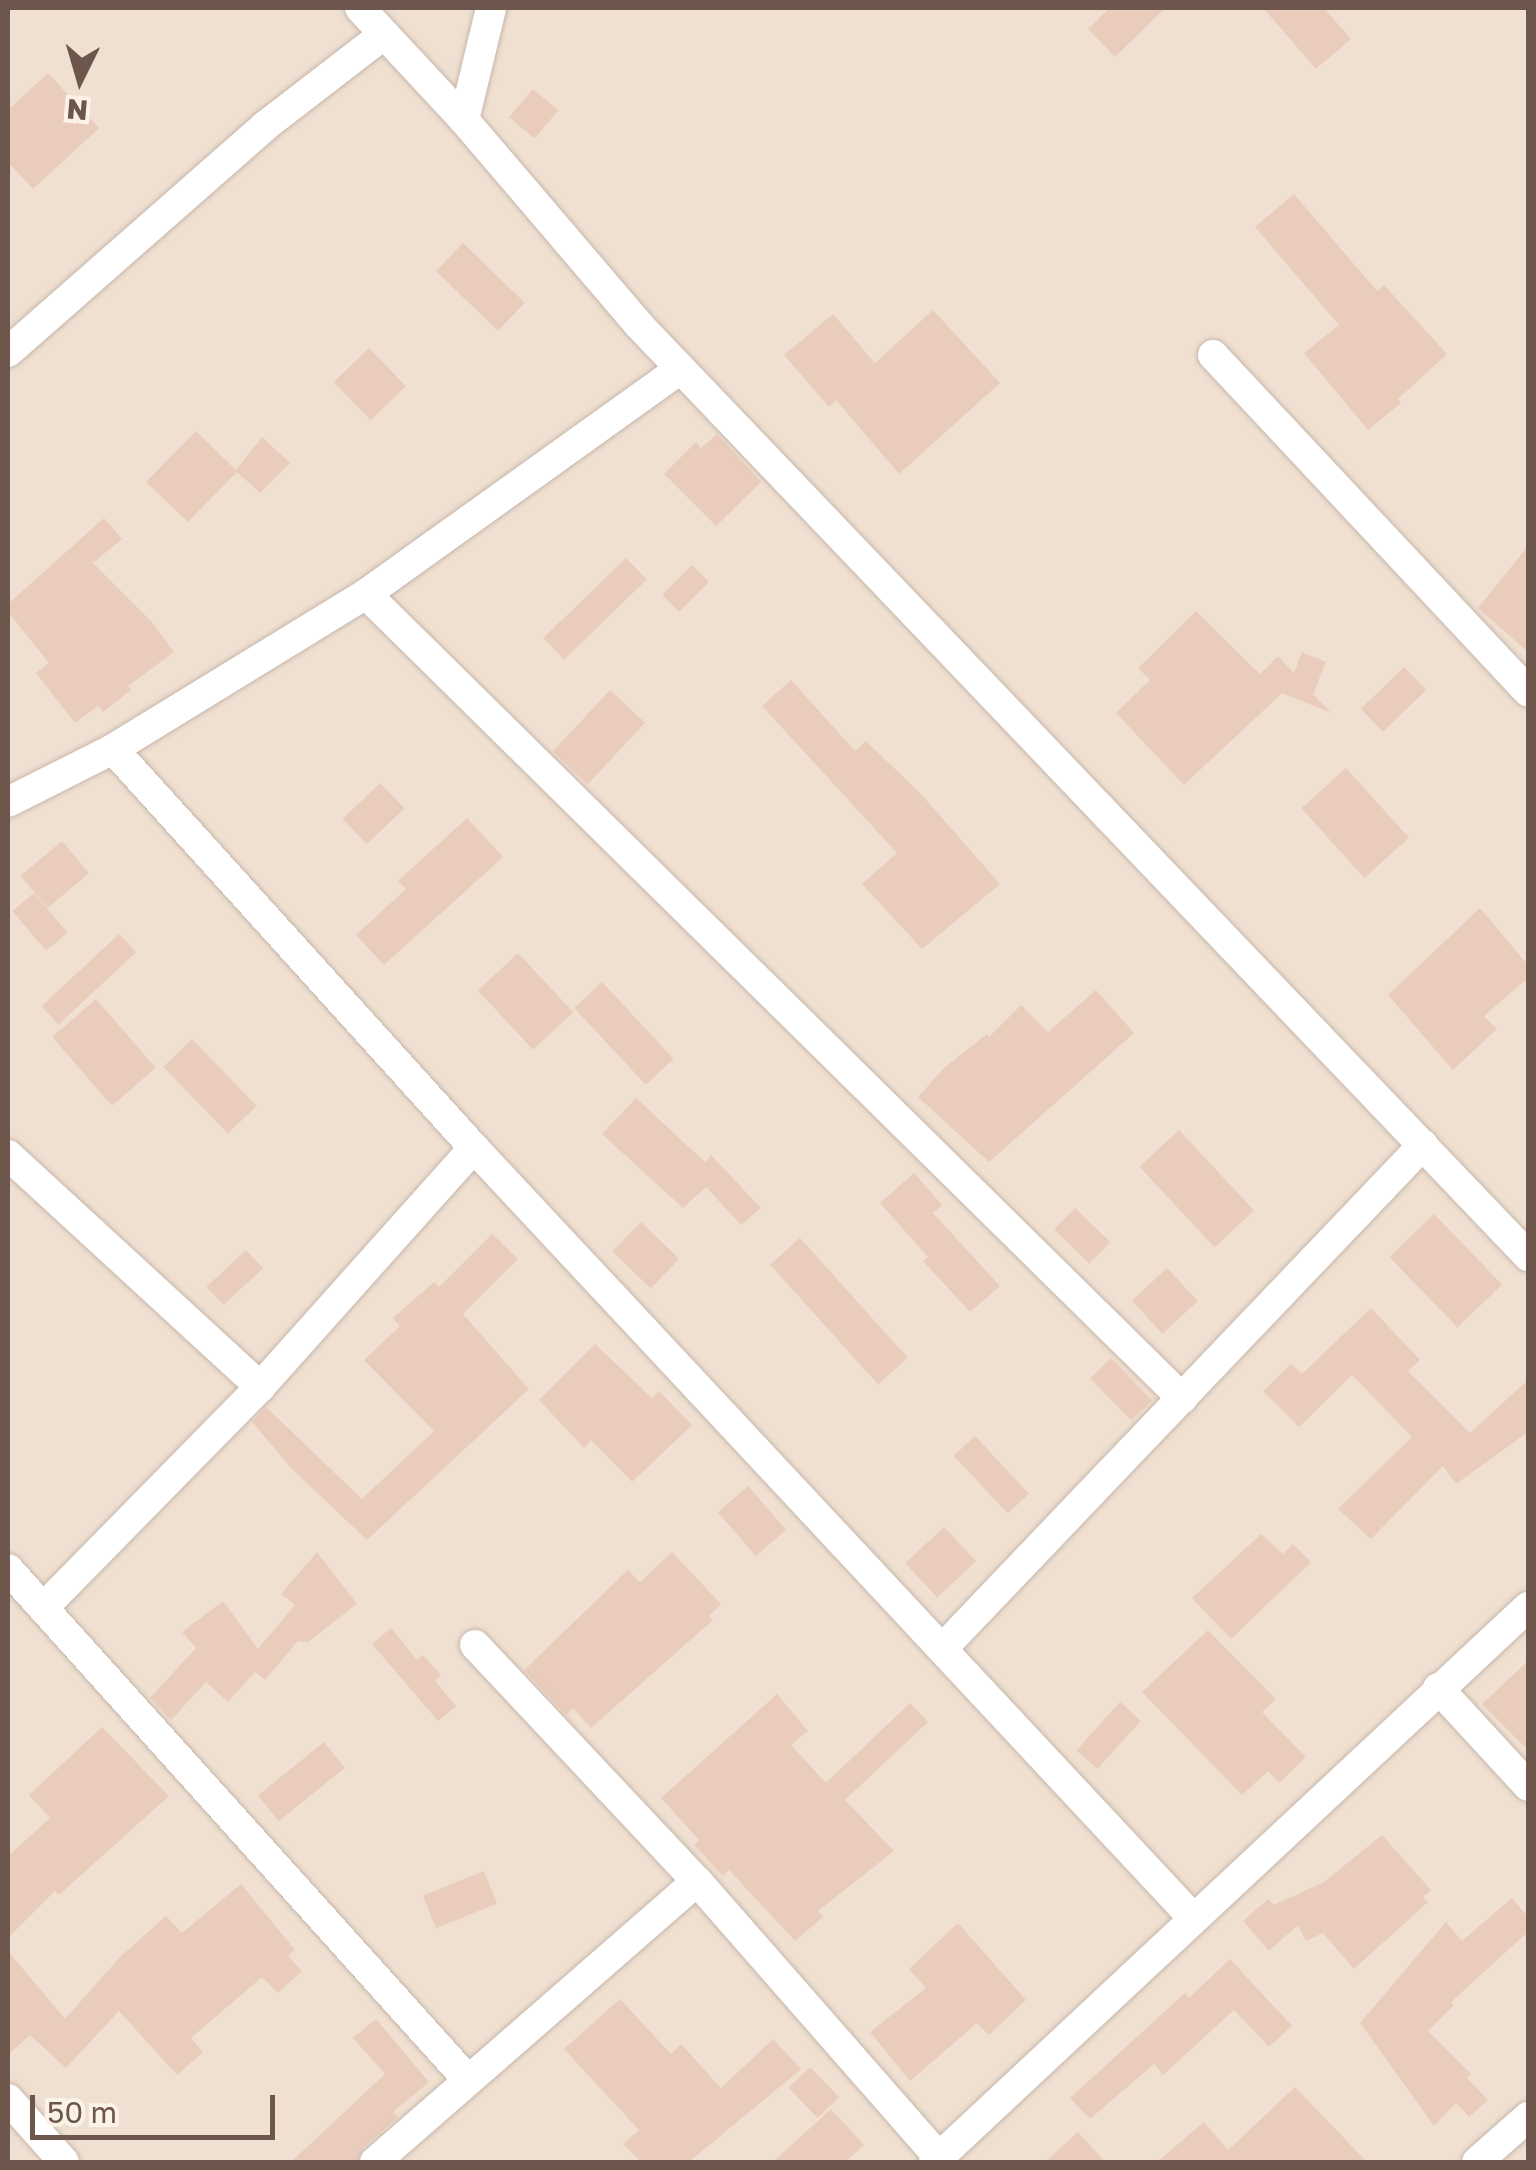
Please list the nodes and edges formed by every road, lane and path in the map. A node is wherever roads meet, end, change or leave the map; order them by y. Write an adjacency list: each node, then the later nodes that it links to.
1 (360, 8): 3 (street)
2 (492, 8): 4 (street)
3 (383, 34): 4 (street); 5 (street)
4 (464, 120): 7 (street)
5 (8, 352)
6 (1212, 356): 9 (street)
7 (680, 368): 8 (street); 12 (street)
8 (366, 594): 10 (street); 17 (street)
9 (1528, 692)
10 (113, 749): 11 (street); 13 (street)
11 (8, 802)
12 (1423, 1146): 15 (street); 17 (street)
13 (474, 1148): 16 (street); 22 (street)
14 (8, 1155): 16 (street)
15 (1528, 1256)
16 (260, 1386): 19 (street)
17 (1182, 1398): 22 (street)
18 (8, 1569): 19 (street)
19 (45, 1606): 27 (street)
20 (1528, 1607): 23 (street)
21 (475, 1645): 25 (street)
22 (942, 1650): 26 (street)
23 (1438, 1688): 24 (street); 26 (street)
24 (1528, 1786)
25 (696, 1880): 27 (street); 30 (street)
26 (1193, 1918): 30 (street)
27 (467, 2079): 32 (street)
28 (8, 2099): 31 (street)
29 (1528, 2117): 33 (street)
30 (938, 2161)
31 (64, 2162)
32 (375, 2162)
33 (1478, 2162)

